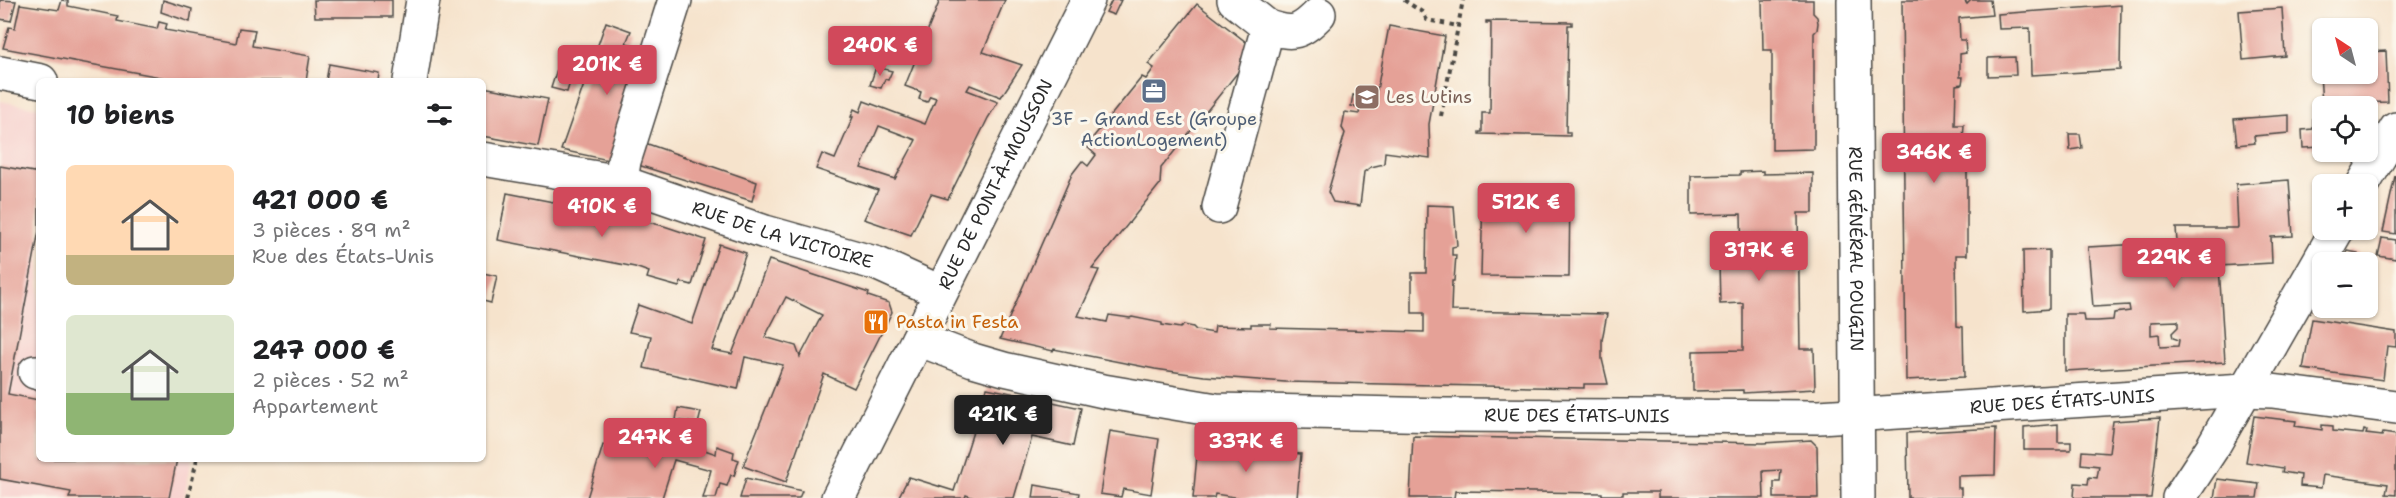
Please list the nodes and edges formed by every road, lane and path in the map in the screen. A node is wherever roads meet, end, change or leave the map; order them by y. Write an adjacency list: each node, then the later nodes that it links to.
1 (423, 0): 12 (street)
2 (675, 0): 18 (street)
3 (1088, 0): 21 (street, RUE DE PONT-À-MOUSSON)
4 (1234, 0): 10 (street)
5 (1404, 0): 9 (path)
6 (1463, 0): 9 (path)
7 (1854, 0): 25 (street, RUE GÉNÉRAL POUGIN)
8 (1319, 14): 10 (street)
9 (1458, 26): 14 (path)
10 (1268, 27): 19 (street)
11 (0, 73): 13 (street)
12 (410, 78)
13 (36, 80)
14 (1442, 116)
15 (2396, 129): 17 (street)
16 (486, 160): 18 (street, RUE DE LA VICTOIRE)
17 (2369, 174)
18 (621, 182): 21 (street, RUE DE LA VICTOIRE)
19 (1219, 207)
20 (2331, 240): 23 (street)
21 (940, 292): 22 (street, RUE DE PONT-À-MOUSSON)
22 (918, 339): 25 (street, RUE DES ÉTATS-UNIS); 28 (street, RUE DE PONT-À-MOUSSON)
23 (2244, 390): 24 (street, RUE DES ÉTATS-UNIS); 25 (street, RUE DES ÉTATS-UNIS); 30 (street)
24 (2396, 407)
25 (1857, 415): 29 (street, RUE GÉNÉRAL POUGIN)
26 (196, 462): 27 (path)
27 (188, 498)
28 (838, 498)
29 (1858, 498)
30 (2179, 498)

